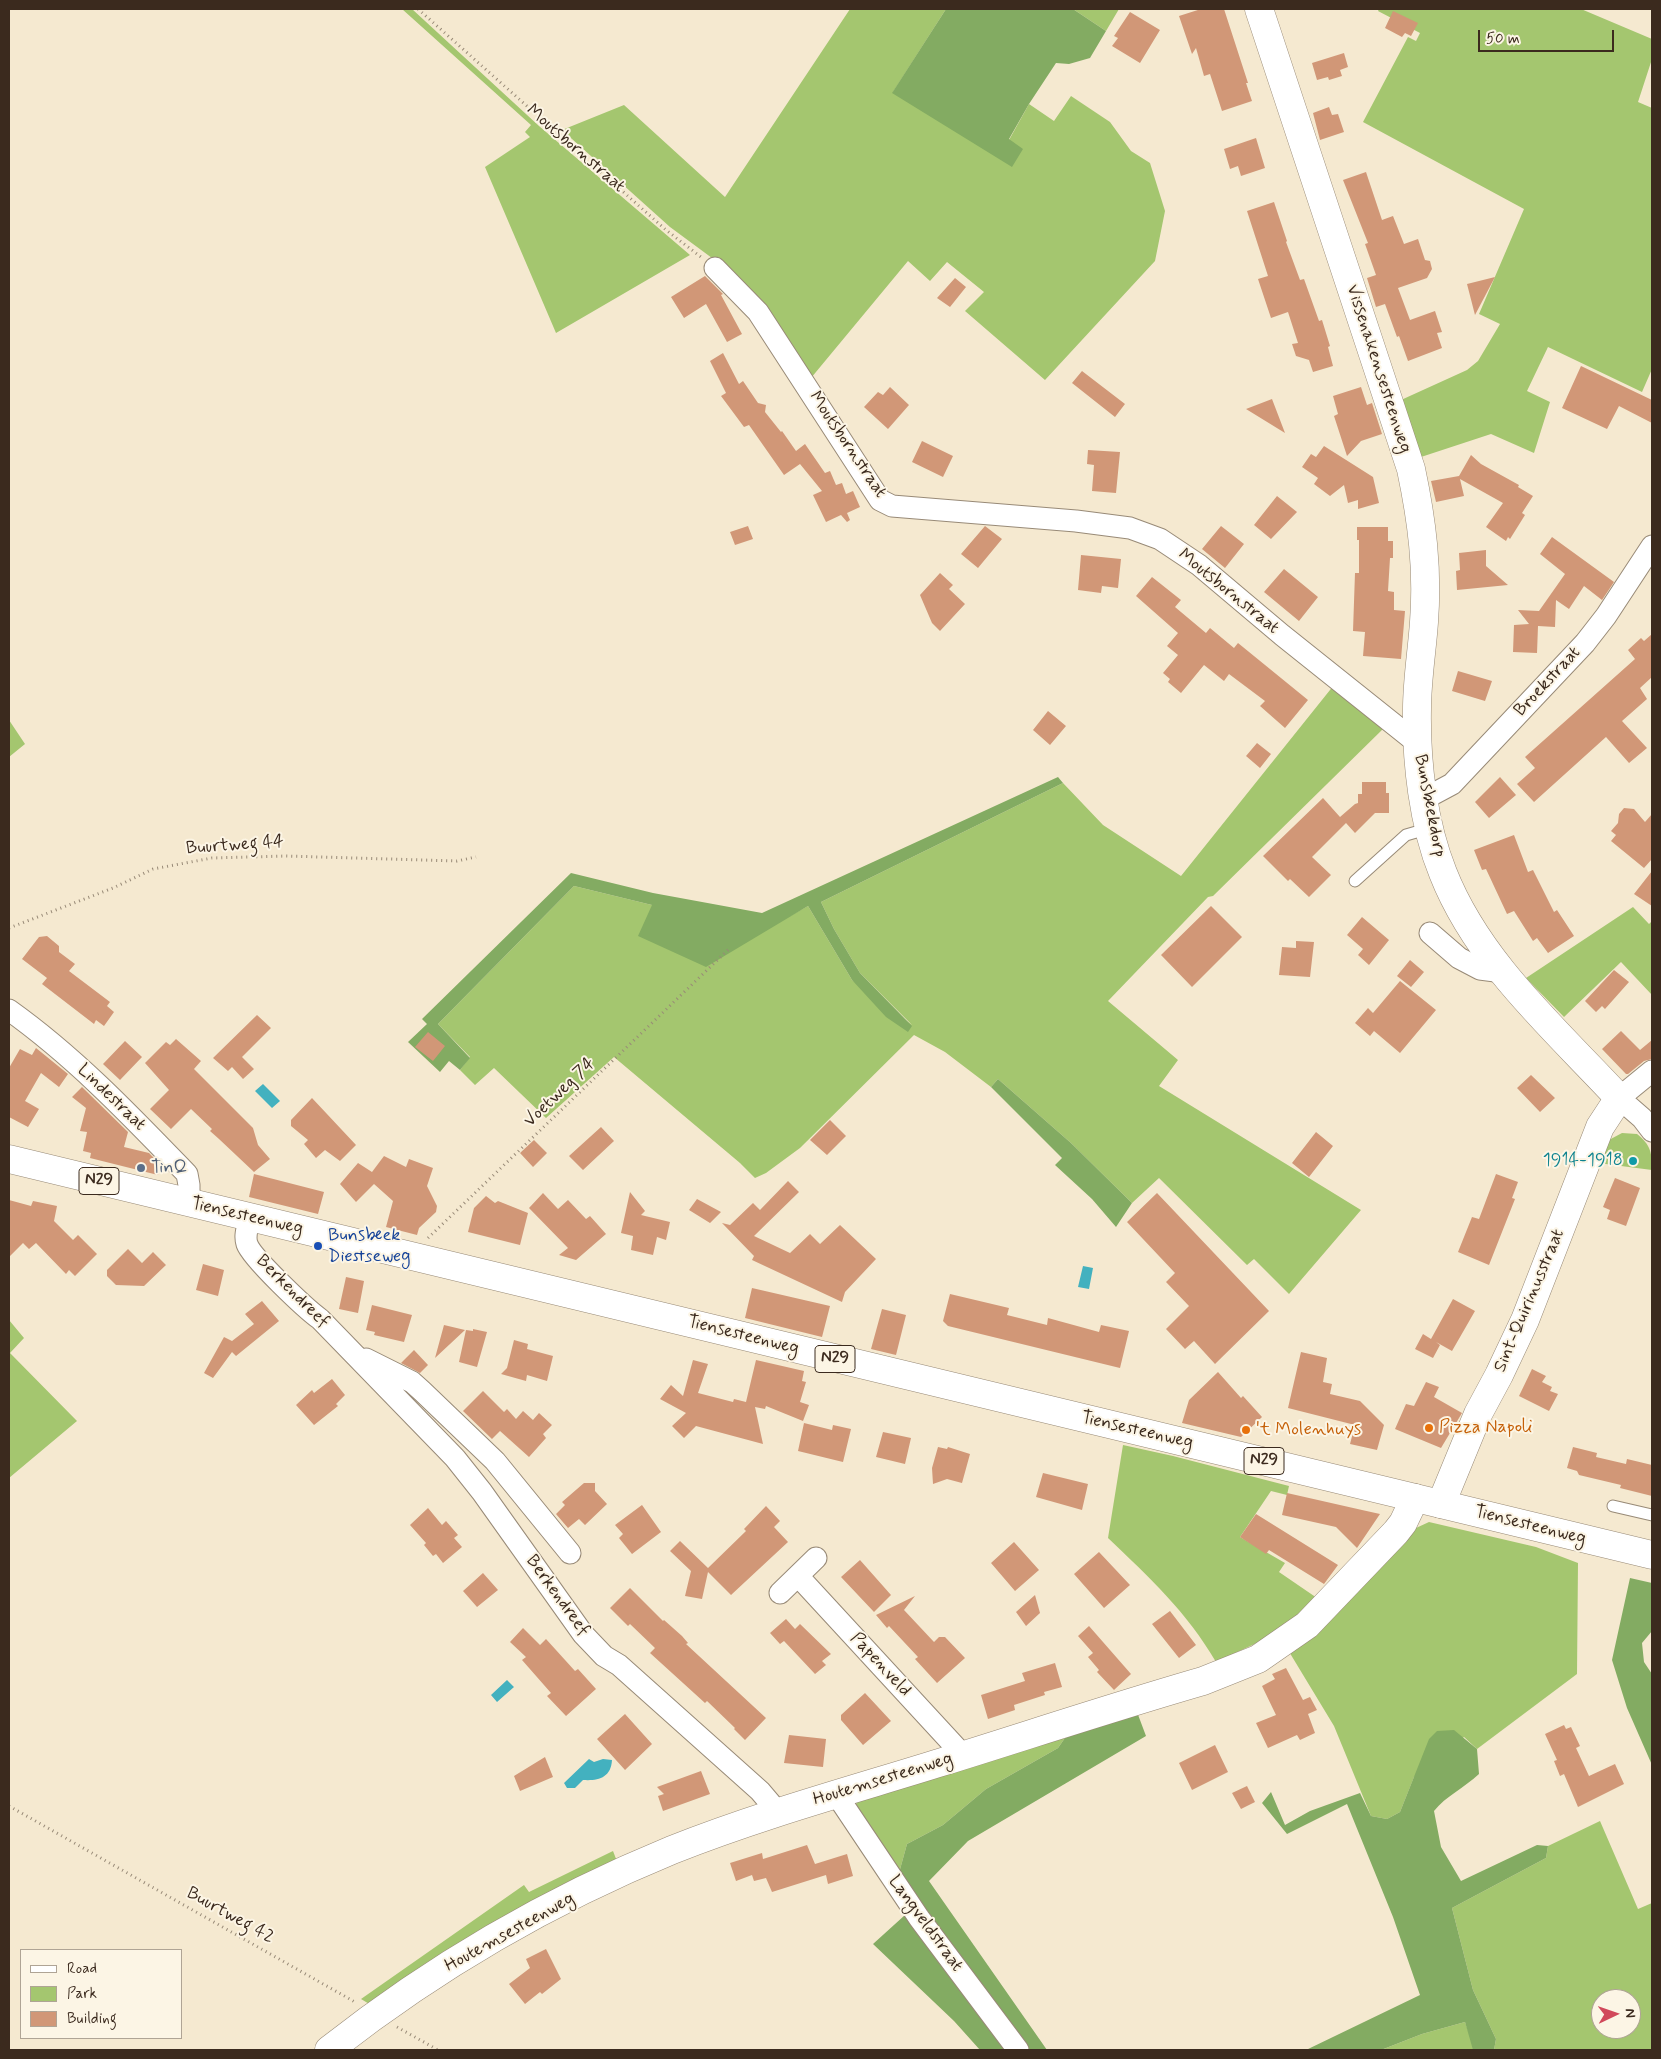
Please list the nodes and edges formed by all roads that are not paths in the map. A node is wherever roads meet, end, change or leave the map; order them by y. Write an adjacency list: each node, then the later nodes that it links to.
1 (1259, 9): 4 (street, Vissenakensesteenweg)
2 (715, 268): 4 (street, Moutsbornstraat)
3 (1652, 546): 5 (street, Broekstraat)
4 (1416, 742): 5 (street, Bunsbeekdorp)
5 (1424, 799): 6 (street, Bunsbeekdorp)
6 (1430, 828): 7 (lane); 9 (street, Bunsbeekdorp)
7 (1355, 881)
8 (1430, 933): 9 (street)
9 (1503, 972): 12 (street, Bunsbeekdorp)
10 (9, 1010): 15 (street, Lindestraat)
11 (1652, 1071): 12 (street)
12 (1619, 1098): 13 (street, Bunsbeekdorp); 18 (street, Sint-Quirinusstraat)
13 (1652, 1131)
14 (9, 1159): 15 (street, Tiensesteenweg / N29)
15 (189, 1203): 16 (street, Tiensesteenweg / N29)
16 (250, 1217): 17 (street, Berkendreef); 18 (street, Tiensesteenweg / N29)
17 (358, 1358): 21 (street, Berkendreef); 28 (street, Berkendreef)
18 (1428, 1501): 22 (street, Tiensesteenweg / N29); 26 (street, Houtemsesteenweg)
19 (1614, 1506): 20 (lane)
20 (1652, 1515)
21 (570, 1553)
22 (1652, 1555)
23 (816, 1558): 24 (street)
24 (798, 1576): 25 (street); 26 (street, Papenveld)
25 (780, 1593)
26 (963, 1755): 27 (street, Houtemsesteenweg)
27 (836, 1794): 28 (street, Houtemsesteenweg); 30 (street, Langveldstraat)
28 (776, 1814): 29 (street, Houtemsesteenweg)
29 (329, 2050)
30 (1018, 2050)

